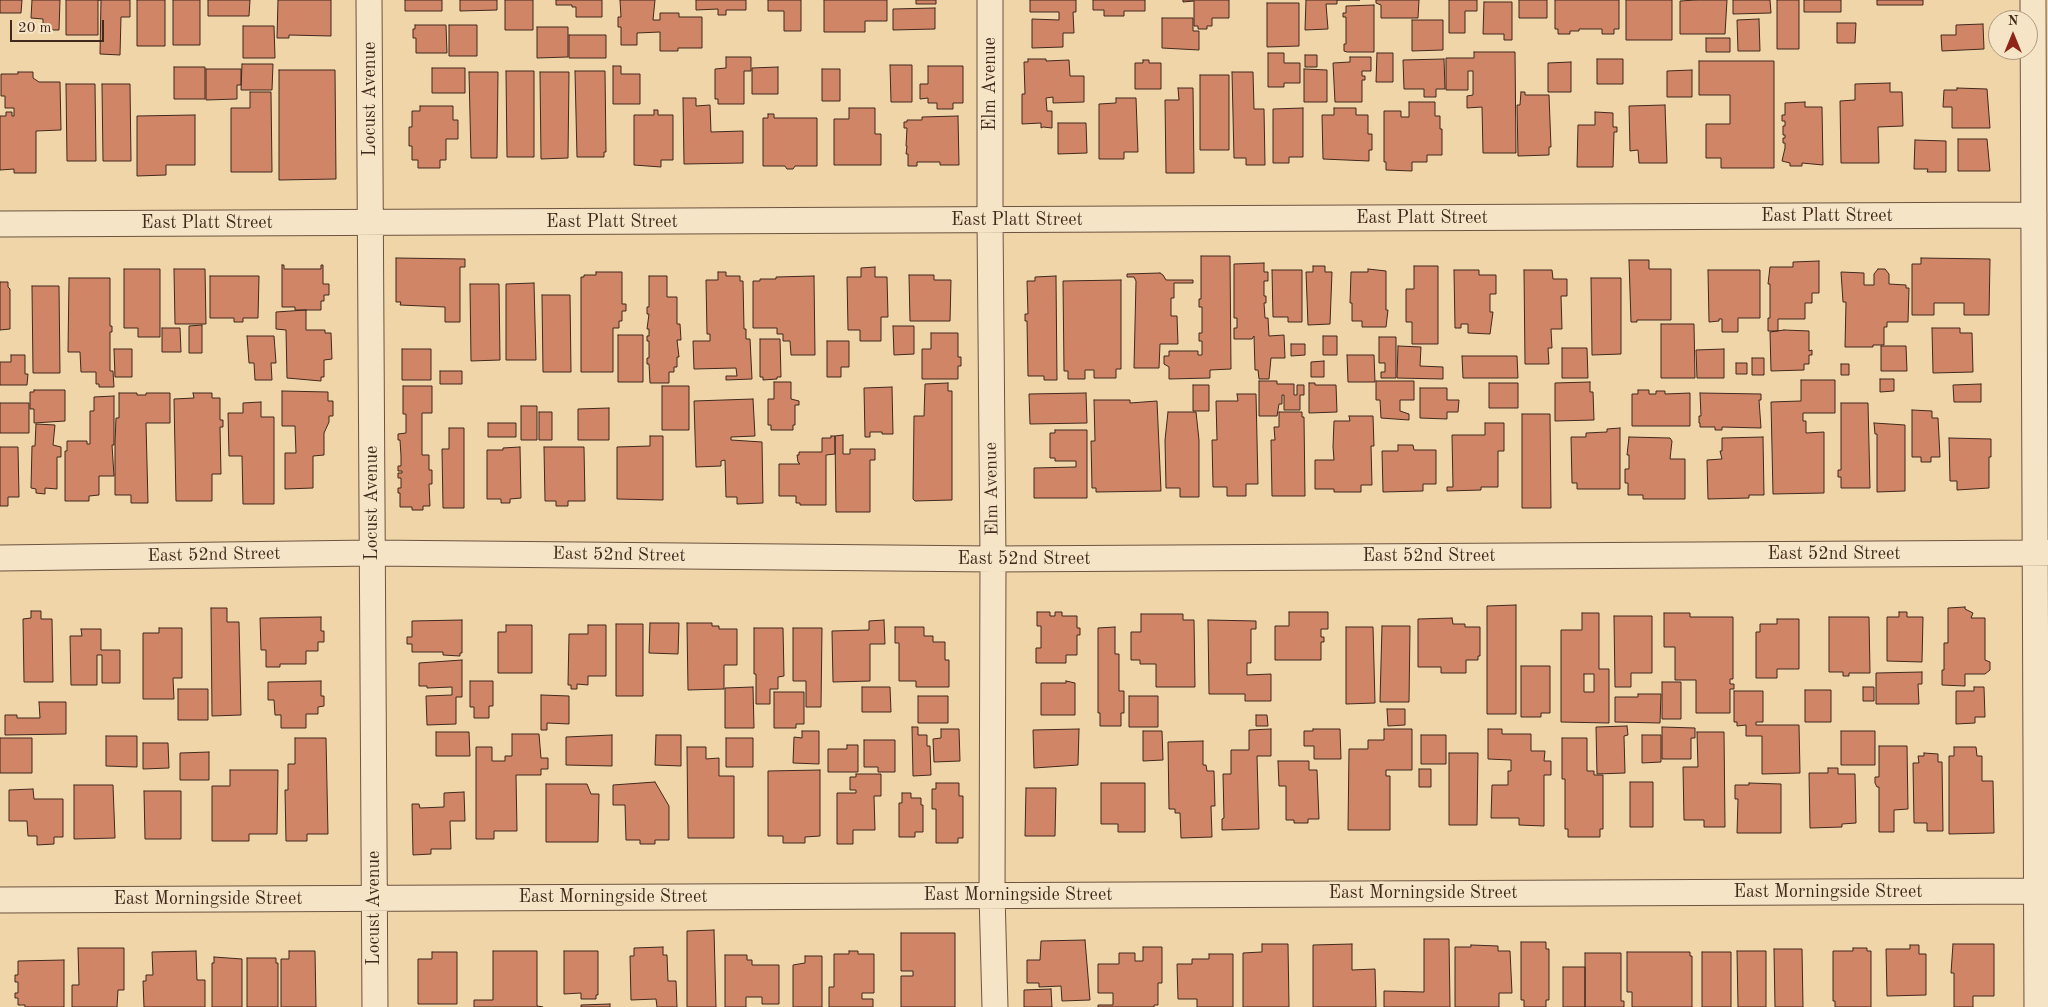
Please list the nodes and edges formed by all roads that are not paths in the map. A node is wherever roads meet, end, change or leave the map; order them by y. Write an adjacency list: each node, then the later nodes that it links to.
1 (369, 0): 6 (street, Locust Avenue)
2 (990, 0): 5 (street, Elm Avenue)
3 (2033, 0): 4 (street)
4 (2034, 215): 5 (street, East Platt Street); 9 (street)
5 (990, 220): 6 (street, East Platt Street); 11 (street, Elm Avenue)
6 (371, 223): 7 (street, East Platt Street); 8 (street, Locust Avenue)
7 (0, 224)
8 (372, 552): 10 (street, East 52nd Street); 11 (street, East 52nd Street); 14 (street, Locust Avenue)
9 (2042, 553): 11 (street, East 52nd Street); 12 (street)
10 (0, 558)
11 (993, 559): 13 (street, Elm Avenue)
12 (2036, 891): 13 (street, East Morningside Street); 18 (street)
13 (992, 894): 14 (street, East Morningside Street); 17 (street, Elm Avenue)
14 (374, 899): 15 (street, East Morningside Street); 16 (street, Locust Avenue)
15 (0, 900)
16 (375, 1007)
17 (995, 1007)
18 (2037, 1007)

